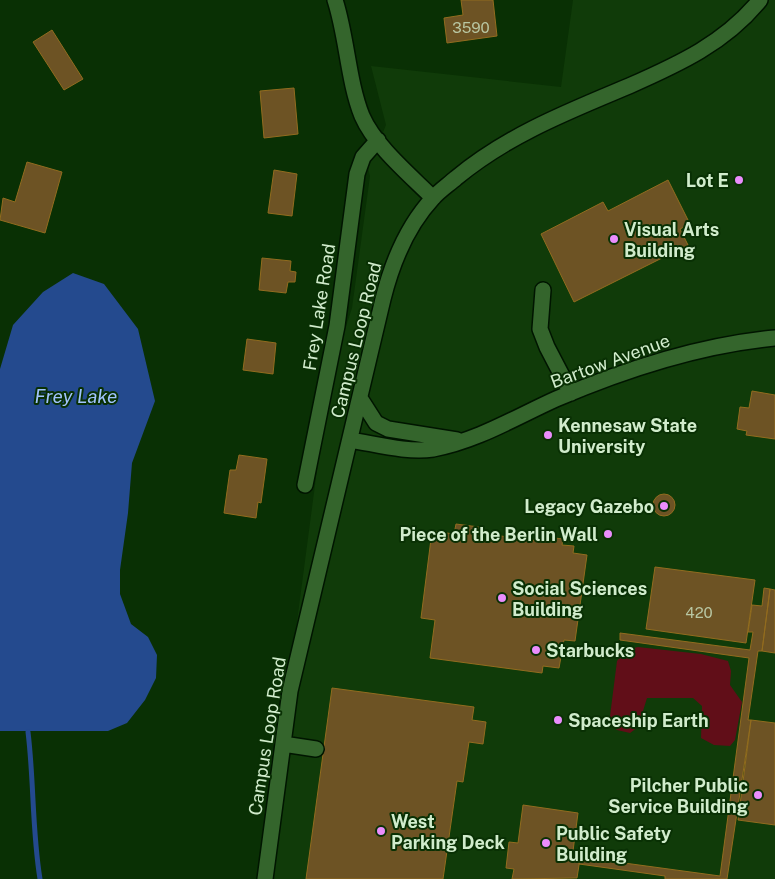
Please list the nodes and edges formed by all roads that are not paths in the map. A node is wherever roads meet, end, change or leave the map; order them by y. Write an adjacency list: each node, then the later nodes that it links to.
1 (335, 0): 3 (street)
2 (760, 0): 4 (street, Campus Loop Road)
3 (378, 140): 4 (street); 11 (street, Frey Lake Road)
4 (433, 198): 8 (street, Campus Loop Road)
5 (543, 290): 7 (street)
6 (775, 338): 7 (street, Bartow Avenue)
7 (571, 393): 10 (street, Bartow Avenue)
8 (360, 398): 9 (street, Campus Loop Road); 10 (street)
9 (350, 440): 10 (street, Bartow Avenue); 12 (street, Campus Loop Road)
10 (463, 441)
11 (305, 485)
12 (283, 744): 13 (street); 14 (street, Campus Loop Road)
13 (316, 749)
14 (265, 879)

